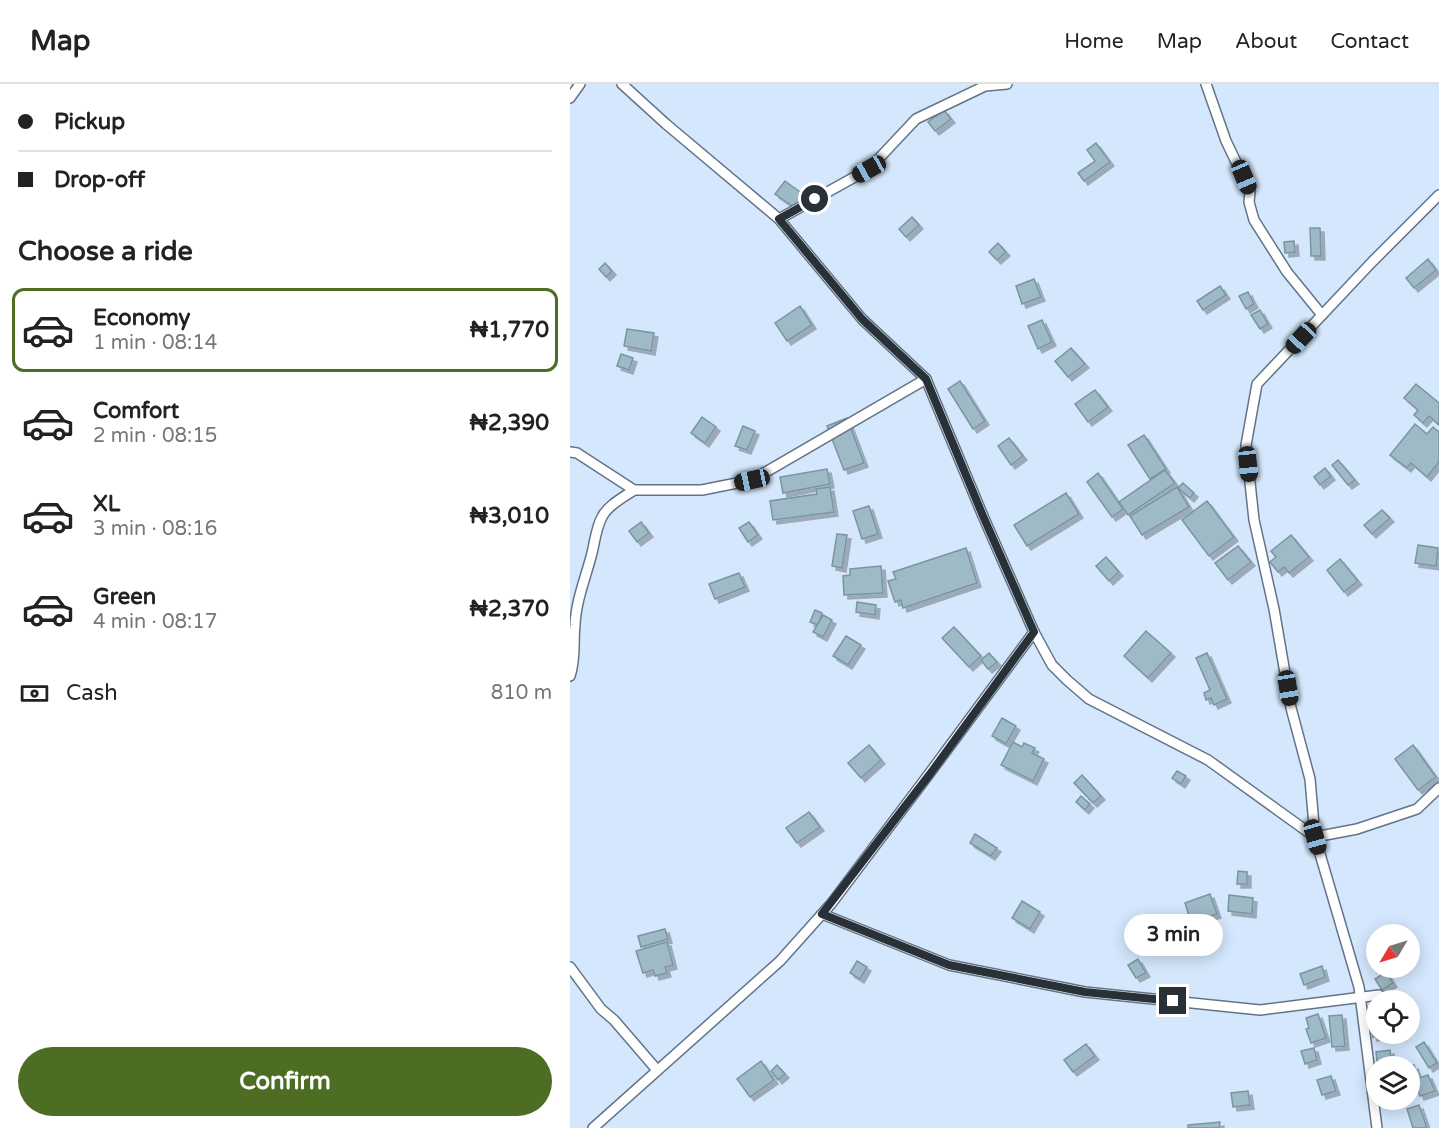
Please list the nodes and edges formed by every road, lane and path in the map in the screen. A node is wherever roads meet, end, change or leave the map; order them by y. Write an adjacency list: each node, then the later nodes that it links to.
1 (580, 84): 5 (street)
2 (622, 84): 7 (street)
3 (1007, 84): 7 (street)
4 (1206, 84): 8 (street)
5 (570, 98)
6 (1439, 195): 8 (street)
7 (779, 219): 9 (street)
8 (1322, 315): 15 (street)
9 (926, 379): 11 (street); 12 (street)
10 (570, 452): 11 (street)
11 (634, 490): 13 (street)
12 (1034, 632): 15 (street); 16 (street)
13 (570, 676)
14 (1439, 788): 15 (street)
15 (1315, 837): 19 (street)
16 (822, 914): 19 (street); 20 (street)
17 (570, 967): 20 (street)
18 (1366, 997): 19 (street)
19 (1361, 998): 22 (street)
20 (657, 1070): 21 (street)
21 (593, 1128)
22 (1377, 1128)

